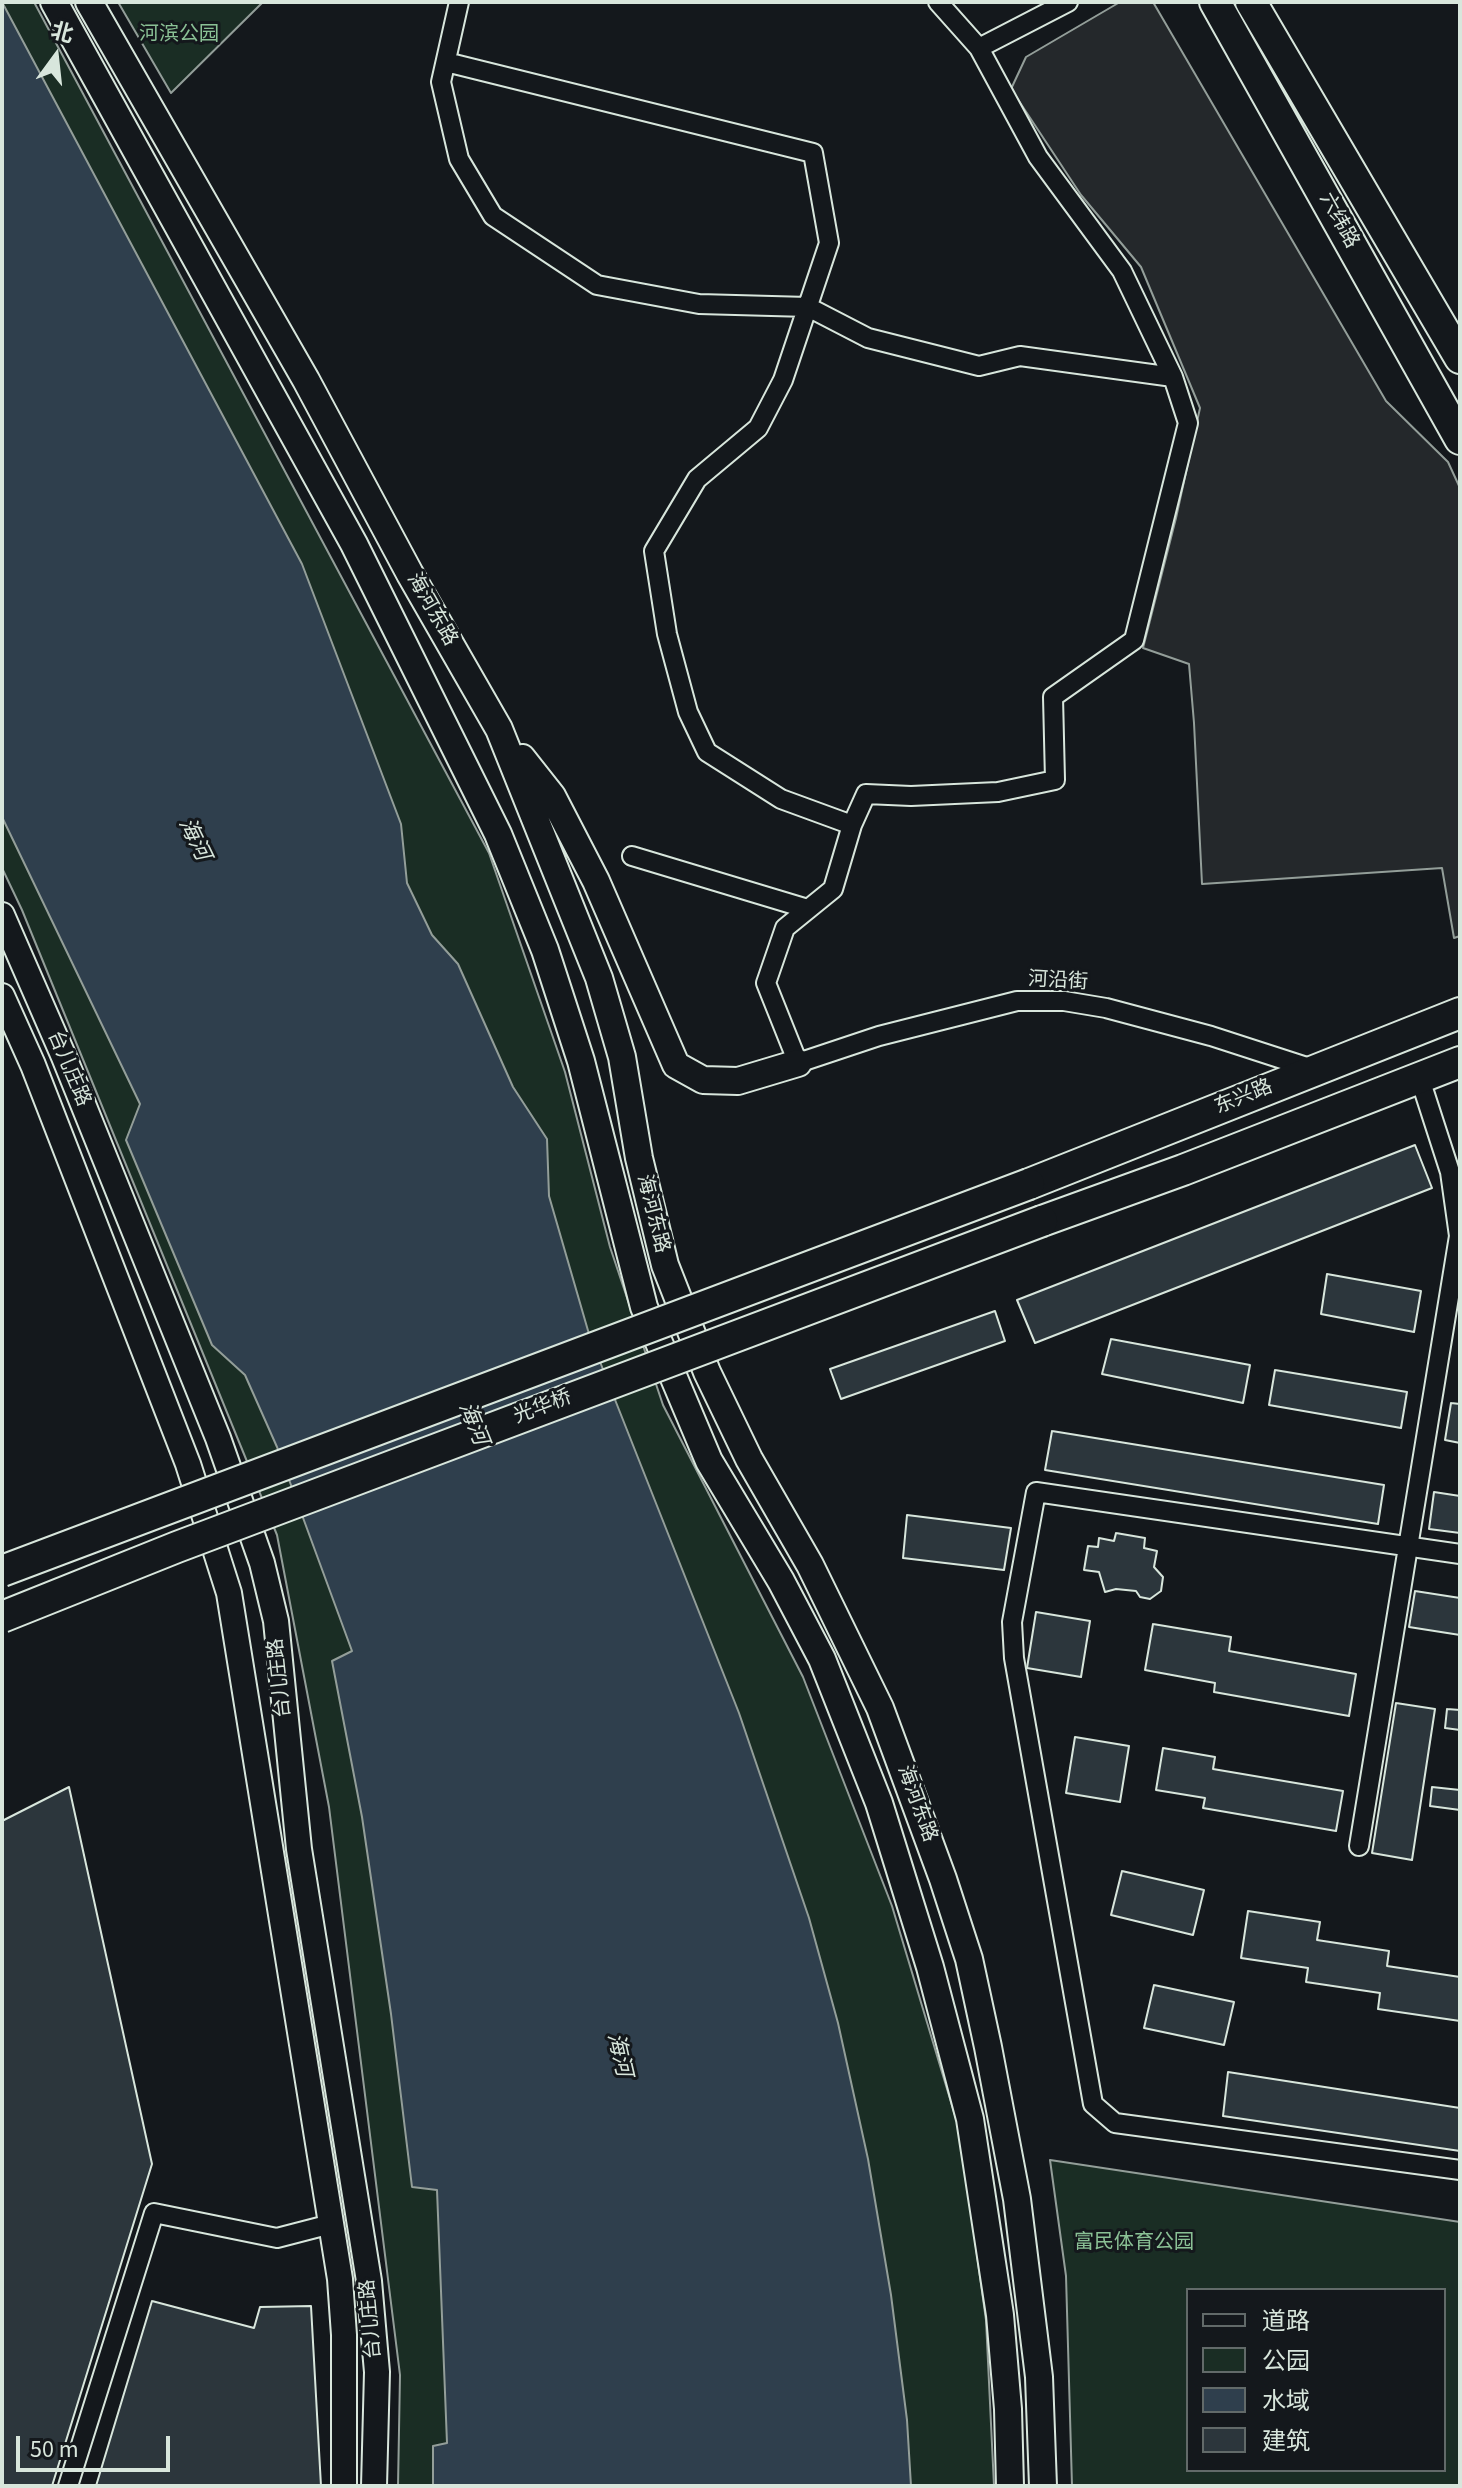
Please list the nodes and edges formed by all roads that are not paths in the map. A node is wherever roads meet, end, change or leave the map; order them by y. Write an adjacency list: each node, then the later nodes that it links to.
1 (54, 2): 36 (main road, 海河东路)
2 (89, 2): 14 (main road, 海河东路)
3 (459, 2): 9 (street)
4 (938, 2): 8 (street)
5 (1068, 2): 8 (street)
6 (1215, 2): 13 (main road, 六纬路)
7 (1251, 2): 11 (main road, 六纬路)
8 (979, 48): 12 (street)
9 (446, 62): 10 (street); 10 (street)
10 (808, 307): 12 (street); 15 (street)
11 (1460, 358)
12 (1173, 377): 15 (street)
13 (1460, 439)
14 (499, 729): 22 (main road); 37 (main road, 海河东路)
15 (852, 825): 17 (street)
16 (632, 856): 17 (street)
17 (808, 909): 22 (street)
18 (2, 915): 35 (street, 台儿庄路)
19 (2, 996): 32 (street, 台儿庄路)
20 (1460, 1013): 23 (main road, 东兴路)
21 (1460, 1062): 24 (main road)
22 (798, 1063): 23 (street, 河沿街)
23 (1316, 1070): 25 (main road, 东兴路)
24 (1420, 1079): 26 (street); 29 (main road, 光华桥, bridge)
25 (1029, 1184): 28 (main road, 光华桥, bridge)
26 (1406, 1546): 27 (street); 30 (street); 31 (street)
27 (1460, 1554)
28 (2, 1571)
29 (2, 1617)
30 (1359, 1846)
31 (1460, 2170)
32 (331, 2224): 33 (street); 34 (street, 台儿庄路)
33 (68, 2486)
34 (344, 2486)
35 (374, 2486)
36 (1010, 2486)
37 (1043, 2486)

